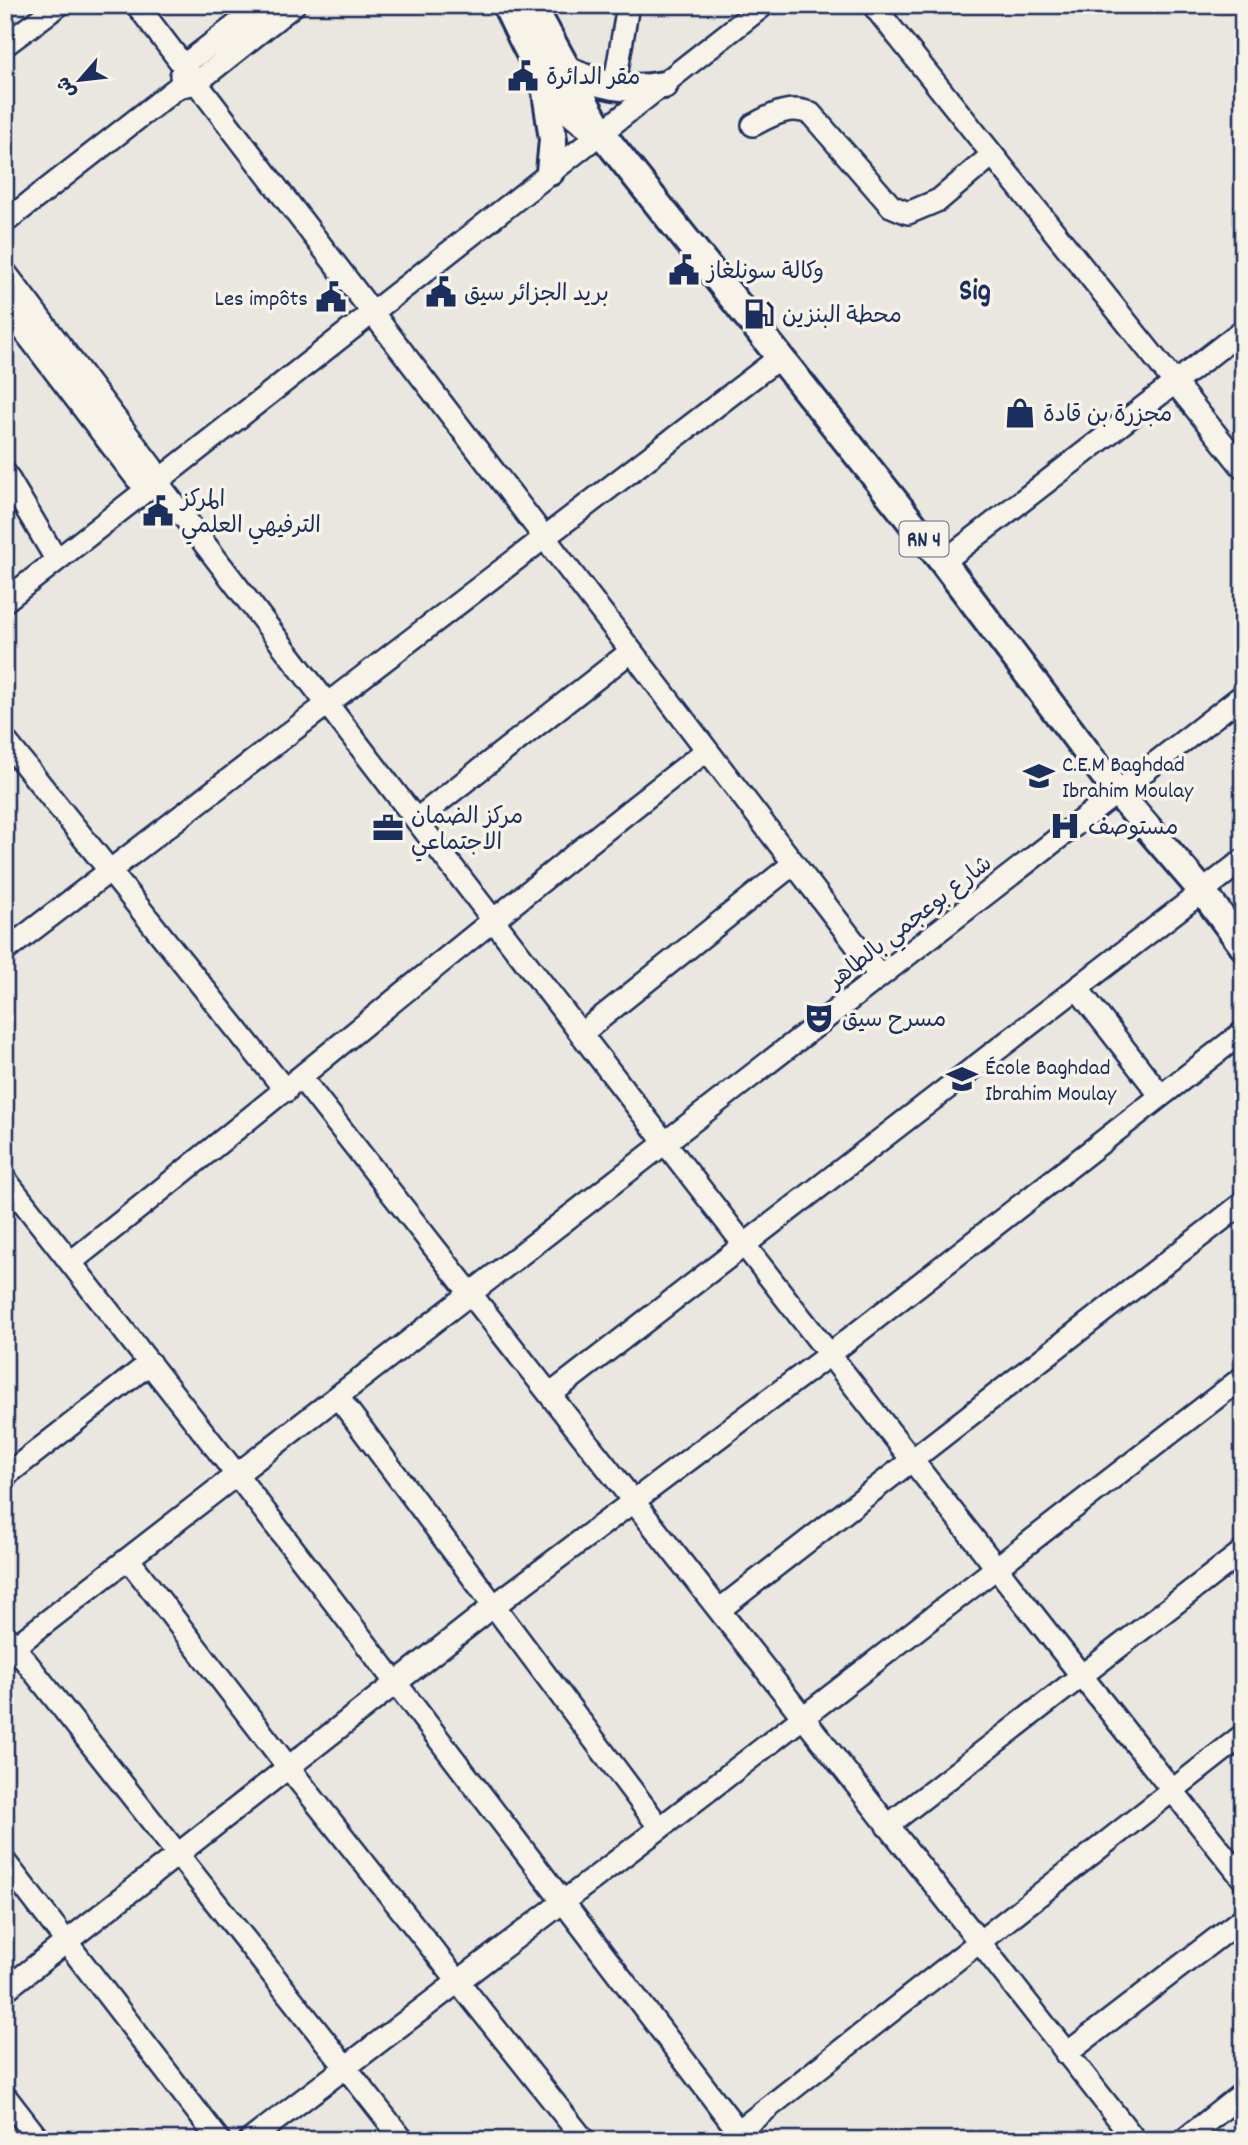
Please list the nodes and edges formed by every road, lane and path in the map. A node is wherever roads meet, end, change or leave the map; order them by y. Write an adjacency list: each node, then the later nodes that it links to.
1 (59, 5): 10 (street)
2 (136, 5): 12 (street)
3 (262, 5): 12 (street)
4 (293, 5): 12 (street)
5 (506, 5): 11 (main road, RN 4)
6 (532, 5): 11 (main road, RN 4)
7 (764, 5): 13 (street)
8 (873, 5): 17 (street)
9 (630, 7): 14 (street)
10 (5, 45)
11 (554, 72): 14 (main road); 16 (main road, RN 4); 18 (main road)
12 (186, 79): 19 (street); 22 (street)
13 (664, 85): 14 (main road); 16 (street)
14 (614, 88)
15 (753, 125): 17 (street)
16 (601, 134): 18 (street); 24 (main road, RN 4)
17 (991, 156): 25 (street)
18 (550, 172): 22 (street)
19 (5, 222)
20 (5, 272): 28 (street)
21 (5, 306): 28 (street)
22 (370, 313): 28 (street); 29 (street)
23 (1243, 330): 25 (street)
24 (780, 357): 29 (street); 31 (main road, RN 4)
25 (1174, 382): 26 (street); 31 (street)
26 (1243, 468)
27 (5, 473): 30 (street)
28 (158, 483): 30 (street); 35 (street)
29 (543, 538): 33 (street); 35 (street)
30 (56, 559): 32 (street)
31 (943, 562): 38 (main road, RN 4)
32 (5, 601)
33 (630, 652): 37 (street); 39 (street)
34 (1243, 695): 38 (street, شارع بوعجمي بالطاهر)
35 (326, 703): 39 (street); 42 (street)
36 (5, 740): 42 (street)
37 (707, 750): 41 (street); 44 (street)
38 (1117, 792): 43 (main road, RN 4); 47 (street, شارع بوعجمي بالطاهر)
39 (417, 819): 44 (street)
40 (1243, 860): 43 (street)
41 (793, 864): 47 (street); 49 (street)
42 (108, 872): 46 (street); 51 (street)
43 (1203, 891): 45 (main road, RN 4); 48 (street)
44 (494, 918): 49 (street); 51 (street)
45 (1243, 946)
46 (5, 951)
47 (880, 976): 53 (street, شارع بوعجمي بالطاهر)
48 (1077, 988): 52 (street); 56 (street)
49 (582, 1032): 53 (street)
50 (1243, 1032): 52 (street)
51 (294, 1085): 57 (street); 58 (street)
52 (1161, 1096): 59 (street)
53 (667, 1143): 56 (street); 58 (street, شارع بوعجمي بالطاهر)
54 (5, 1179): 57 (street)
55 (1243, 1203): 64 (street)
56 (744, 1244): 59 (street); 62 (street)
57 (71, 1262): 60 (street)
58 (470, 1293): 62 (street); 63 (street, شارع بوعجمي بالطاهر)
59 (830, 1354): 64 (street); 67 (street)
60 (150, 1363): 65 (street); 66 (street)
61 (1243, 1377): 70 (street)
62 (551, 1394): 67 (street)
63 (338, 1397): 65 (street, شارع بوعجمي بالطاهر); 71 (street)
64 (913, 1461): 70 (street); 72 (street)
65 (237, 1475): 69 (street, شارع بوعجمي بالطاهر); 75 (street)
66 (5, 1476)
67 (636, 1502): 71 (street); 72 (street)
68 (1243, 1551): 74 (street)
69 (129, 1560): 73 (street, شارع بوعجمي بالطاهر); 78 (street)
70 (995, 1567): 74 (street); 76 (street)
71 (495, 1605): 75 (street); 81 (street)
72 (719, 1610): 76 (street)
73 (8, 1646): 82 (street)
74 (1080, 1675): 79 (street); 80 (street)
75 (397, 1684): 78 (street); 85 (street)
76 (803, 1717): 80 (street); 81 (street)
77 (1243, 1735): 79 (street)
78 (288, 1767): 82 (street); 89 (street)
79 (1172, 1790): 84 (street); 87 (street)
80 (887, 1826): 87 (street)
81 (660, 1828): 85 (street)
82 (179, 1853): 88 (street); 92 (street)
83 (5, 1862): 88 (street)
84 (1243, 1879)
85 (564, 1900): 89 (street); 95 (street)
86 (1243, 1918): 91 (street)
87 (977, 1941): 91 (street); 95 (street)
88 (65, 1942): 90 (street); 97 (street)
89 (458, 1980): 92 (street); 100 (street)
90 (5, 1990)
91 (1066, 2054): 101 (street)
92 (345, 2065): 98 (street); 99 (street)
93 (1243, 2093): 102 (street)
94 (5, 2096): 96 (street)
95 (737, 2137)
96 (39, 2140)
97 (219, 2140)
98 (250, 2140)
99 (403, 2140)
100 (584, 2140)
101 (1135, 2140)
102 (1184, 2140)

